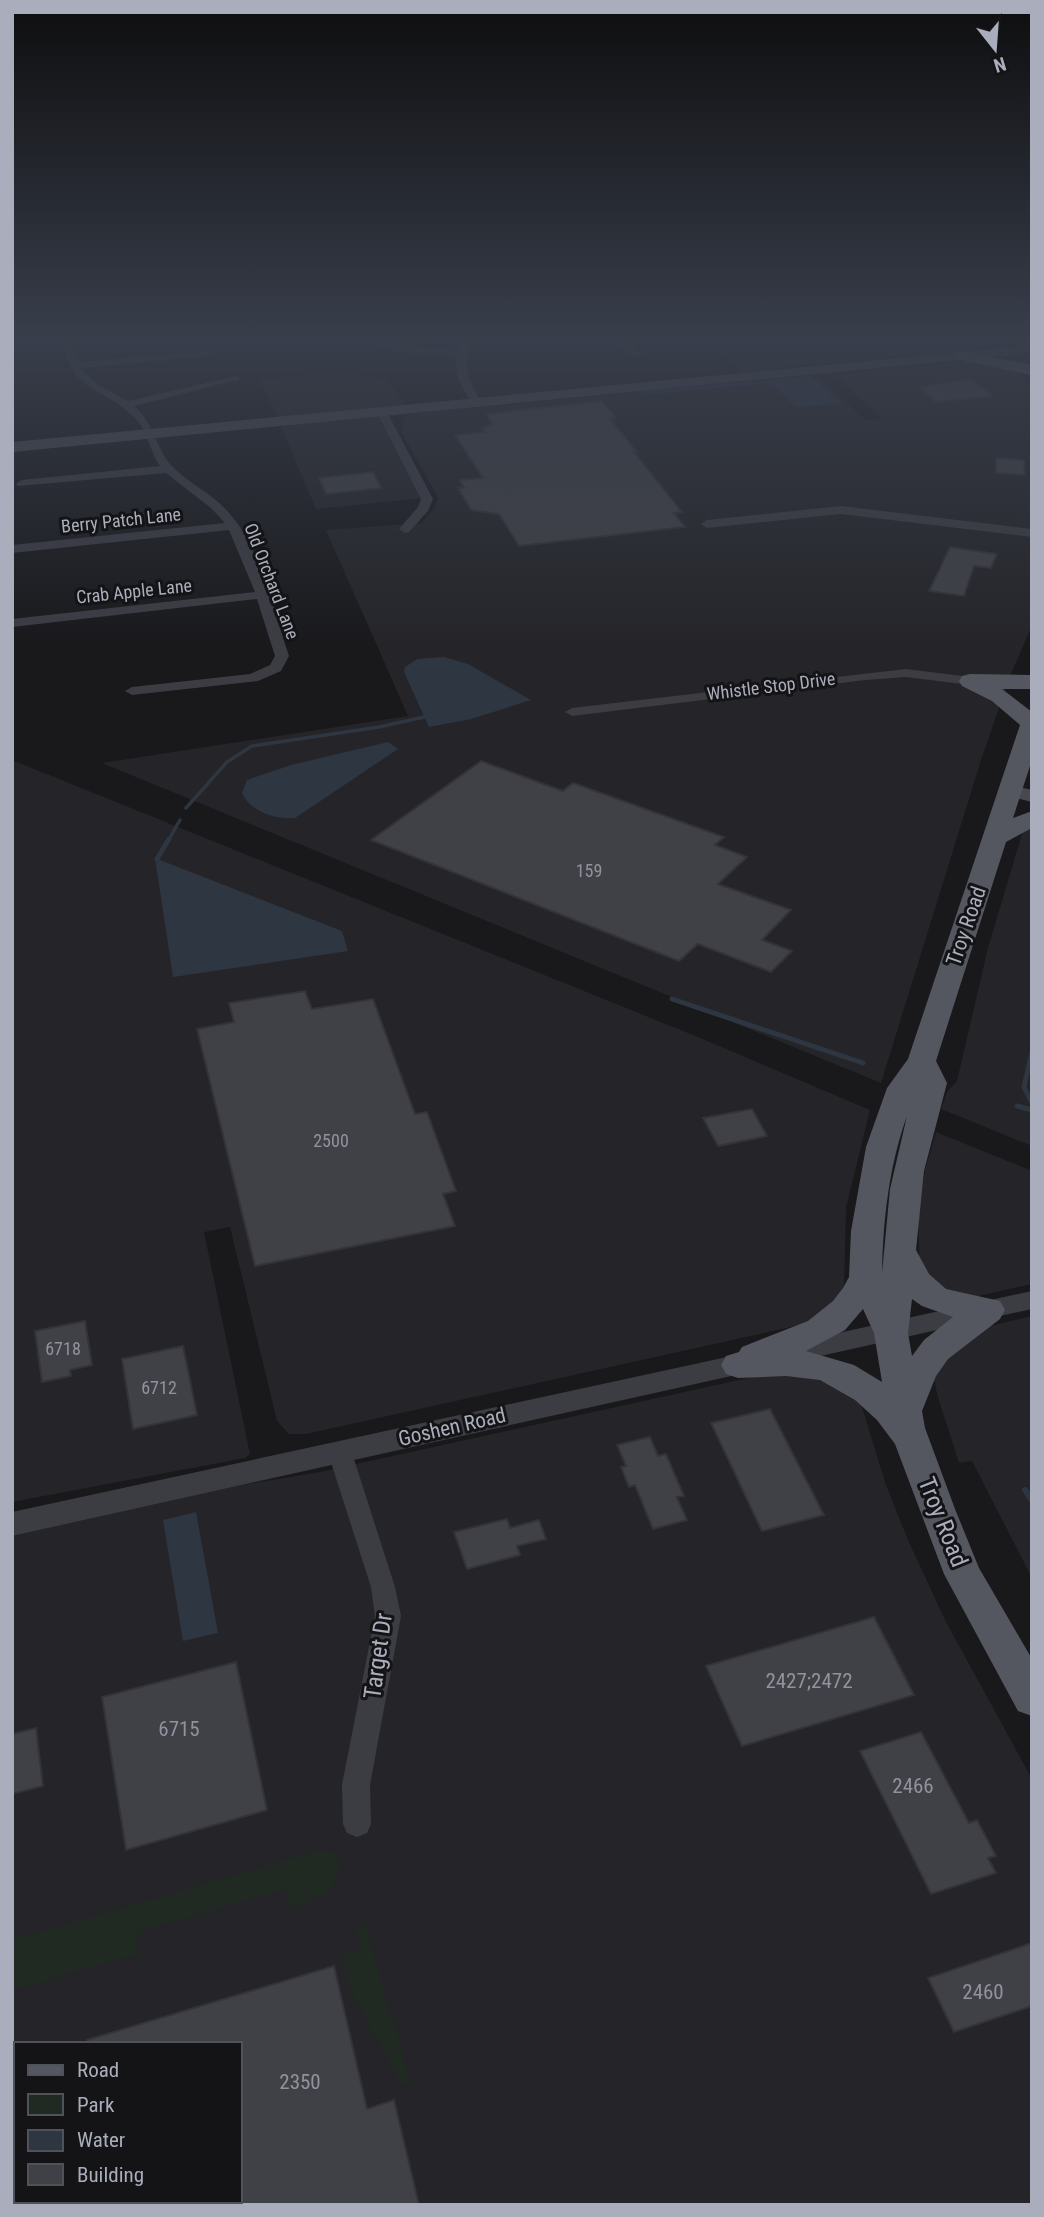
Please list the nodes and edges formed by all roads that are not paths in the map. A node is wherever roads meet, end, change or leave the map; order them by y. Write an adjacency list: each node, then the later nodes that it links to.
1 (82, 440): 4 (main road)
2 (153, 440): 5 (street, Old Orchard Lane)
3 (397, 440): 9 (street)
4 (12, 447)
5 (169, 469): 6 (street); 8 (street, Old Orchard Lane)
6 (22, 484)
7 (707, 524): 10 (street)
8 (234, 526): 11 (street, Berry Patch Lane); 12 (street, Old Orchard Lane)
9 (405, 529)
10 (1032, 533)
11 (12, 550)
12 (261, 595): 13 (street, Crab Apple Lane); 16 (street, Old Orchard Lane)
13 (12, 622)
14 (970, 681): 15 (main road, Whistle Stop Drive); 17 (street, Whistle Stop Drive); 18 (main road, Whistle Stop Drive)
15 (1032, 682)
16 (132, 691)
17 (572, 712)
18 (1030, 735): 19 (main road, Troy Road)
19 (1021, 793): 21 (main road, Troy Road)
20 (1032, 818): 21 (main road)
21 (996, 836): 22 (main road, Troy Road)
22 (922, 1061): 23 (main road, Troy Road); 24 (main road, Troy Road)
23 (900, 1250): 26 (main road); 27 (main road, Troy Road)
24 (865, 1277): 27 (main road, Troy Road); 28 (main road)
25 (1032, 1300): 26 (street, Goshen Road)
26 (988, 1310): 27 (street, Goshen Road); 29 (main road)
27 (891, 1333): 28 (street, Goshen Road); 29 (main road, Troy Road)
28 (730, 1366): 29 (main road); 30 (street, Goshen Road)
29 (908, 1426): 32 (main road, Troy Road)
30 (340, 1453): 31 (street, Goshen Road); 33 (street, Target Dr)
31 (12, 1524)
32 (1032, 1698)
33 (357, 1824)

